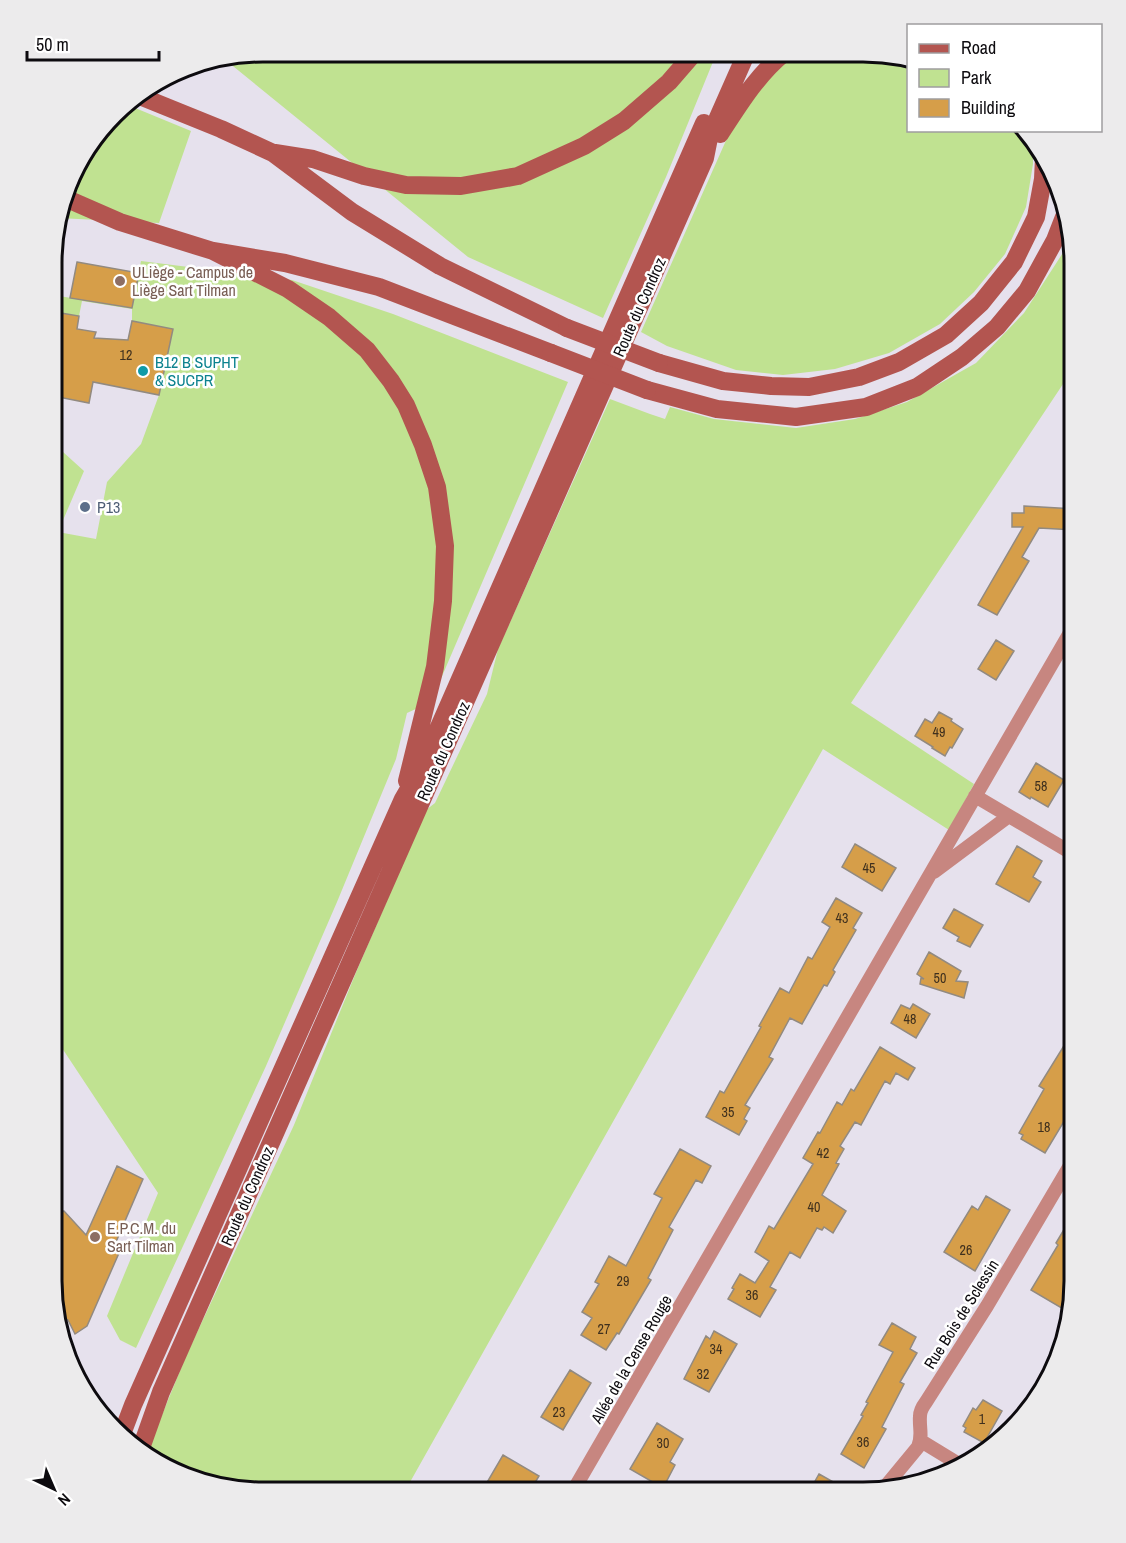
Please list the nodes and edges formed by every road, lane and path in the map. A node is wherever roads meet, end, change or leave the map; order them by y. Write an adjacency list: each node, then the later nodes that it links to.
1 (686, 62): 6 (main road)
2 (731, 62): 14 (main road, Route du Condroz)
3 (743, 62): 7 (main road, Route du Condroz)
4 (773, 62): 7 (main road)
5 (146, 99): 6 (main road)
6 (273, 153): 8 (main road, bridge)
7 (705, 158): 21 (main road, Route du Condroz)
8 (1043, 172)
9 (71, 201): 11 (main road)
10 (1061, 225): 11 (main road, bridge)
11 (213, 251): 14 (main road)
12 (1064, 643): 13 (street, Allée de la Cense Rouge)
13 (975, 796): 15 (street); 17 (street, Allée de la Cense Rouge)
14 (403, 800): 19 (main road, Route du Condroz)
15 (1009, 816): 16 (street); 17 (street)
16 (1064, 848)
17 (930, 875): 24 (street, Allée de la Cense Rouge)
18 (1064, 1176): 20 (street, Rue Bois de Sclessin)
19 (125, 1427)
20 (921, 1441): 22 (street); 23 (street)
21 (143, 1442)
22 (953, 1461)
23 (891, 1480)
24 (578, 1482)

